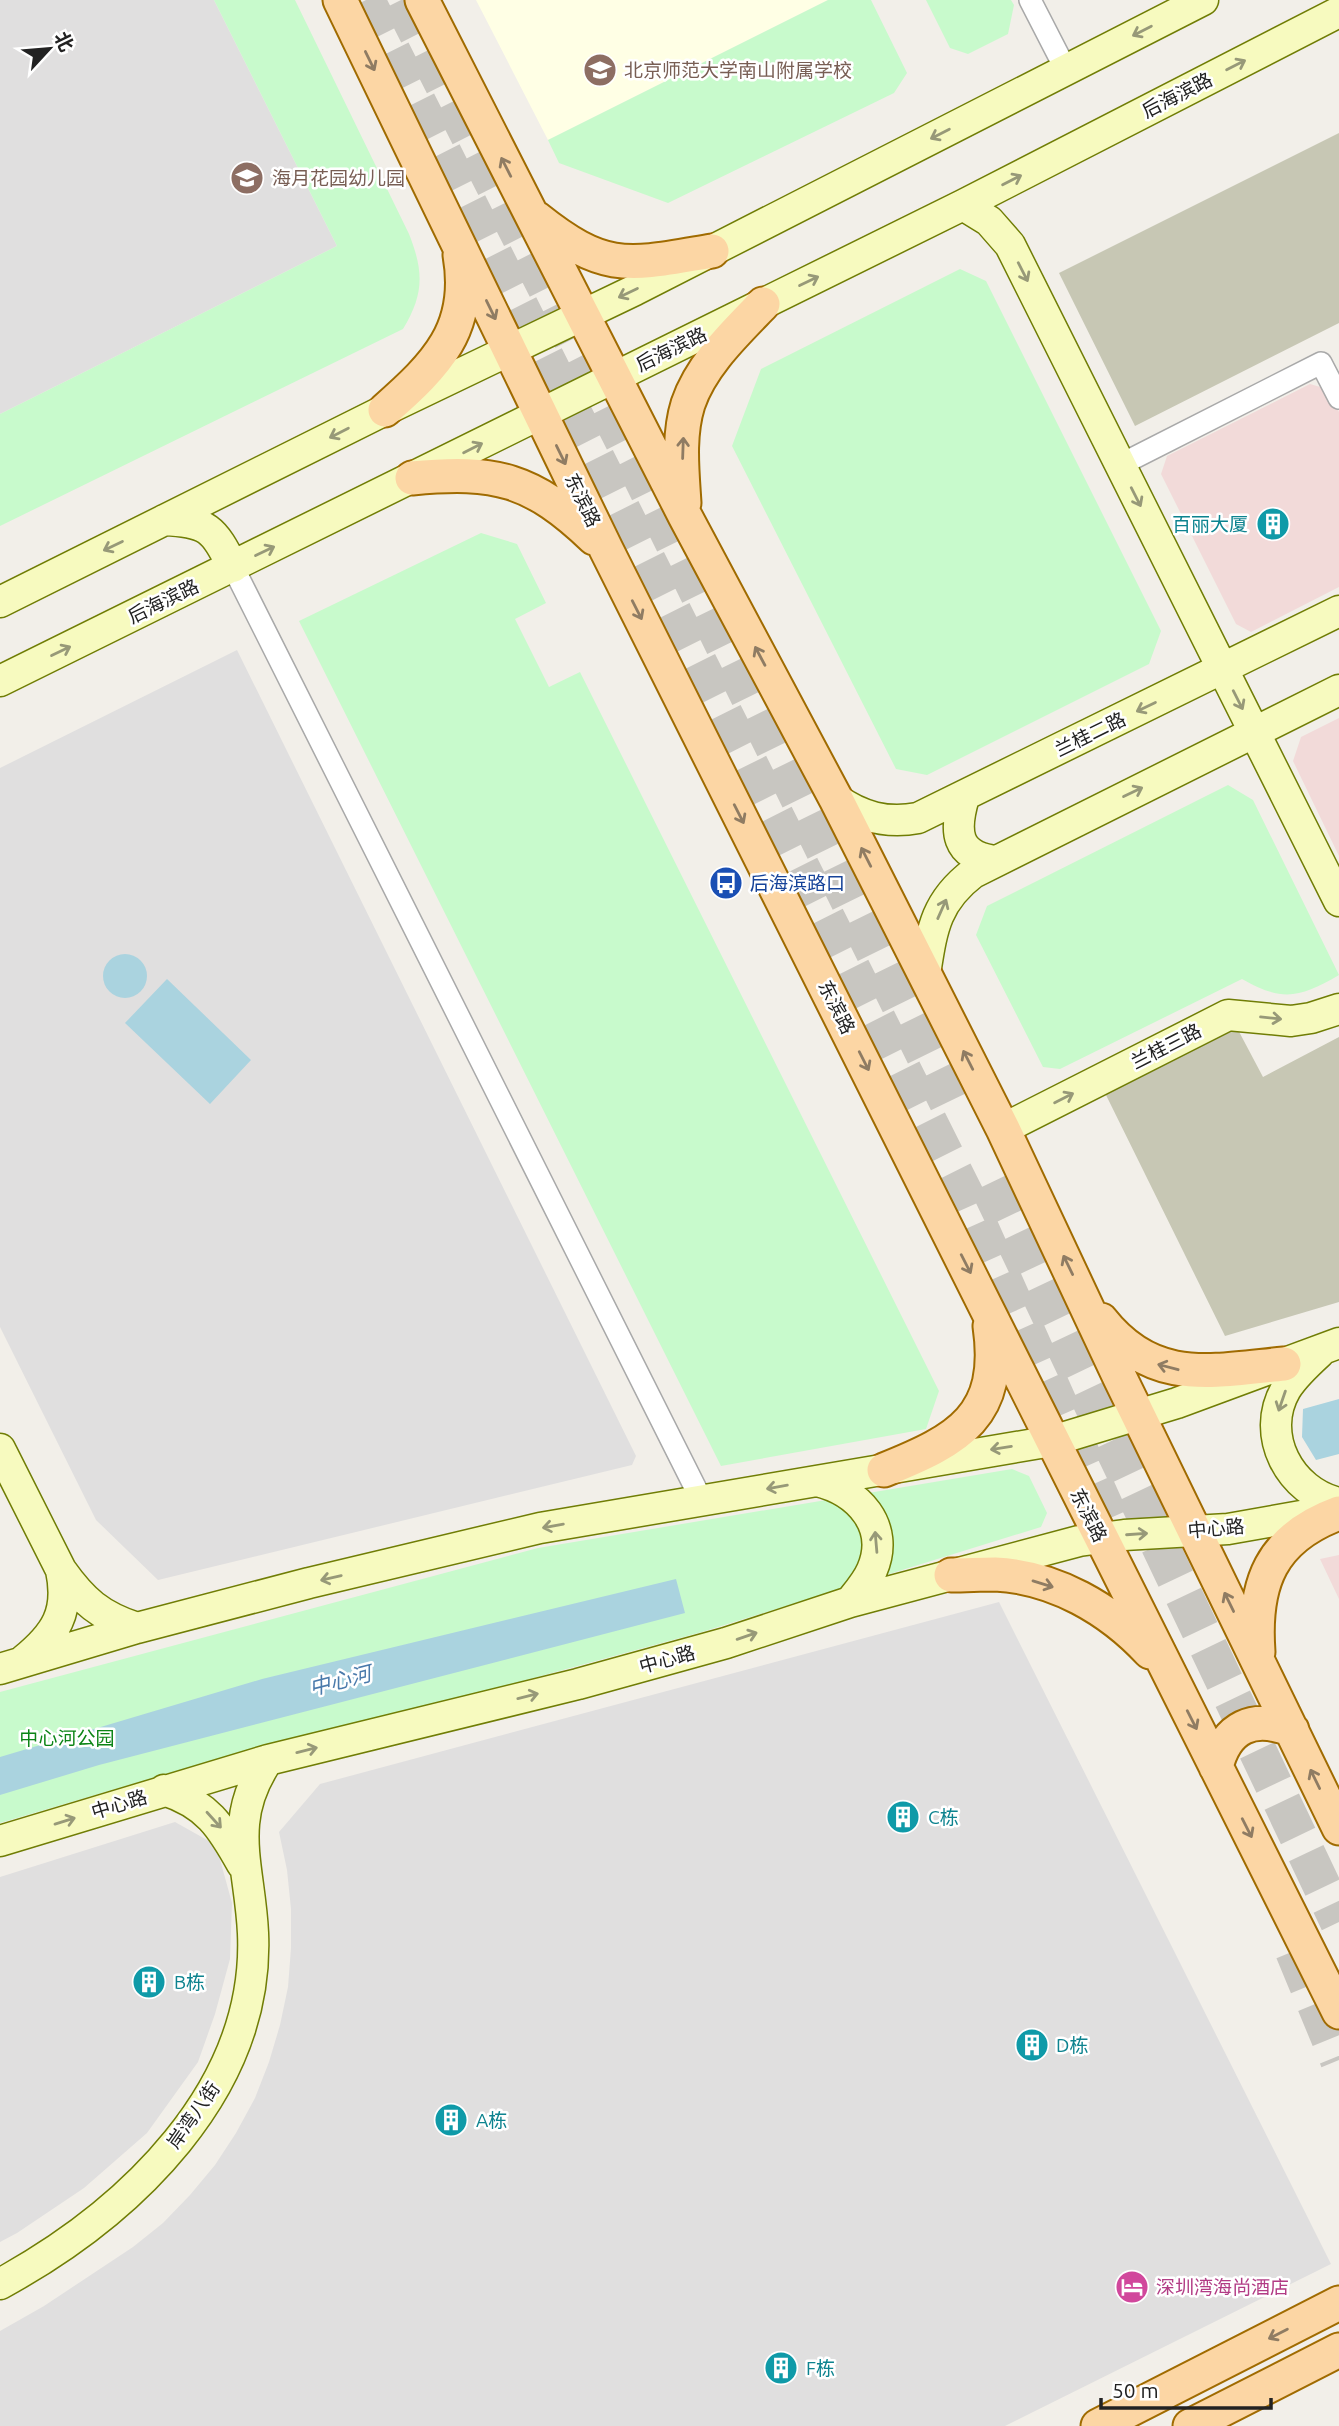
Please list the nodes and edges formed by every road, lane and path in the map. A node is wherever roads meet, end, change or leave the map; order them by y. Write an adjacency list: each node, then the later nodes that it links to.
1 (340, 0): 9 (main road, 东滨路, one-way to 9)
2 (422, 0): 8 (main road, one-way to 2)
3 (1030, 0): 6 (street)
4 (1203, 0): 6 (main road, one-way to 6)
5 (1339, 12): 7 (main road, 后海滨路, one-way to 5)
6 (1066, 70): 10 (main road, one-way to 10)
7 (963, 205): 11 (main road, 后海滨路, one-way to 7); 18 (main road, one-way to 18)
8 (529, 213): 10 (main road); 12 (main road)
9 (457, 239): 13 (main road, 东滨路, one-way to 13); 16 (main road)
10 (712, 251): 12 (main road, one-way to 12)
11 (763, 303): 14 (main road, 后海滨路); 20 (main road, one-way to 11)
12 (582, 315): 13 (main road); 14 (main road)
13 (510, 349): 16 (main road); 17 (main road, 东滨路)
14 (614, 377): 17 (main road, 后海滨路); 20 (main road)
15 (1339, 398): 18 (street)
16 (385, 410): 21 (main road, one-way to 21)
17 (541, 413): 19 (main road, 后海滨路, one-way to 17); 22 (main road, 东滨路, one-way to 22)
18 (1120, 465): 26 (main road, one-way to 26)
19 (412, 478): 22 (main road); 23 (main road, 后海滨路, one-way to 19)
20 (685, 516): 31 (main road, one-way to 20)
21 (164, 520): 23 (main road); 24 (main road, one-way to 24)
22 (606, 550): 38 (main road, 东滨路, one-way to 38)
23 (233, 567): 27 (main road, 后海滨路, one-way to 23); 46 (street)
24 (0, 602)
25 (1339, 611): 26 (main road, 兰桂二路)
26 (1223, 669): 29 (main road, one-way to 29); 30 (main road, 兰桂二路, one-way to 30)
27 (0, 681)
28 (1339, 690): 29 (main road)
29 (1254, 732): 32 (main road, one-way to 29); 33 (main road)
30 (964, 797): 31 (main road, 兰桂二路); 32 (main road)
31 (836, 799): 34 (main road, one-way to 31)
32 (996, 860): 34 (main road, one-way to 32)
33 (1339, 901)
34 (925, 974): 36 (main road, one-way to 34)
35 (1339, 1009): 36 (main road, 兰桂三路, one-way to 35)
36 (1003, 1129): 37 (main road, one-way to 36)
37 (1085, 1300): 40 (main road, one-way to 37); 41 (main road)
38 (987, 1306): 42 (main road, 东滨路); 44 (main road)
39 (1331, 1346): 40 (main road); 47 (main road, one-way to 47)
40 (1284, 1364): 41 (main road)
41 (1139, 1415): 42 (main road); 49 (main road)
42 (1052, 1441): 44 (main road, one-way to 44); 50 (main road, 东滨路)
43 (0, 1449): 51 (main road)
44 (884, 1470): 45 (main road)
45 (814, 1480): 46 (main road, one-way to 46); 53 (main road, one-way to 45)
46 (701, 1499): 54 (main road, one-way to 54)
47 (1339, 1503)
48 (1339, 1511): 49 (main road, 中心路); 55 (main road)
49 (1195, 1531): 50 (main road, 中心路, one-way to 49); 55 (main road, one-way to 49)
50 (1101, 1538): 52 (main road, 中心路); 57 (main road, 东滨路)
51 (61, 1570): 54 (main road); 56 (main road)
52 (951, 1575): 53 (main road, 中心路); 57 (main road, one-way to 57)
53 (850, 1602): 59 (main road, 中心路, one-way to 53)
54 (137, 1628): 56 (main road)
55 (1258, 1662): 58 (main road)
56 (11, 1666)
57 (1169, 1672): 60 (main road, 东滨路, one-way to 60)
58 (1292, 1730): 60 (main road); 62 (main road, one-way to 58)
59 (268, 1760): 61 (main road, 中心路); 64 (main road, 岸湾八街)
60 (1216, 1767): 65 (main road, 东滨路, one-way to 65)
61 (164, 1790): 63 (main road, 中心路, one-way to 61); 64 (main road, one-way to 64)
62 (1339, 1828)
63 (0, 1841)
64 (245, 1870): 66 (main road, 岸湾八街)
65 (1339, 2012)
66 (0, 2284)
67 (1339, 2303): 69 (main road, one-way to 69)
68 (1339, 2350): 70 (main road)
69 (1234, 2357): 70 (main road); 71 (main road)
70 (1251, 2395): 72 (main road)
71 (1098, 2426)
72 (1190, 2426)

